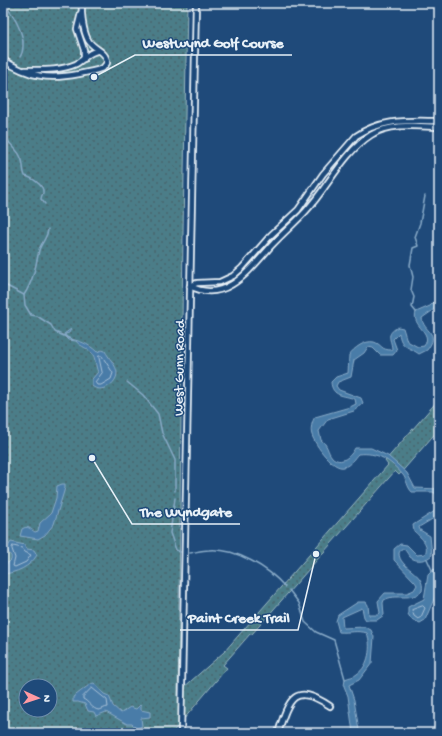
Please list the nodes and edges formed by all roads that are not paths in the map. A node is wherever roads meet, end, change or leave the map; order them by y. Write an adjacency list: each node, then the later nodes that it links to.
1 (82, 3): 3 (street)
2 (196, 3): 15 (street, West Gunn Road)
3 (82, 11): 4 (street); 5 (street)
4 (98, 51): 5 (street); 7 (street)
5 (84, 59): 7 (street)
6 (3, 60): 7 (street)
7 (24, 70)
8 (439, 121): 10 (street)
9 (439, 127): 11 (street)
10 (355, 138): 11 (street); 12 (street)
11 (360, 144): 13 (street)
12 (293, 214): 13 (street); 14 (street)
13 (298, 219): 16 (street)
14 (220, 282): 15 (street); 16 (street)
15 (190, 286): 16 (street); 18 (street, West Gunn Road)
16 (221, 289)
17 (330, 706): 19 (street)
18 (181, 733)
19 (278, 733)

